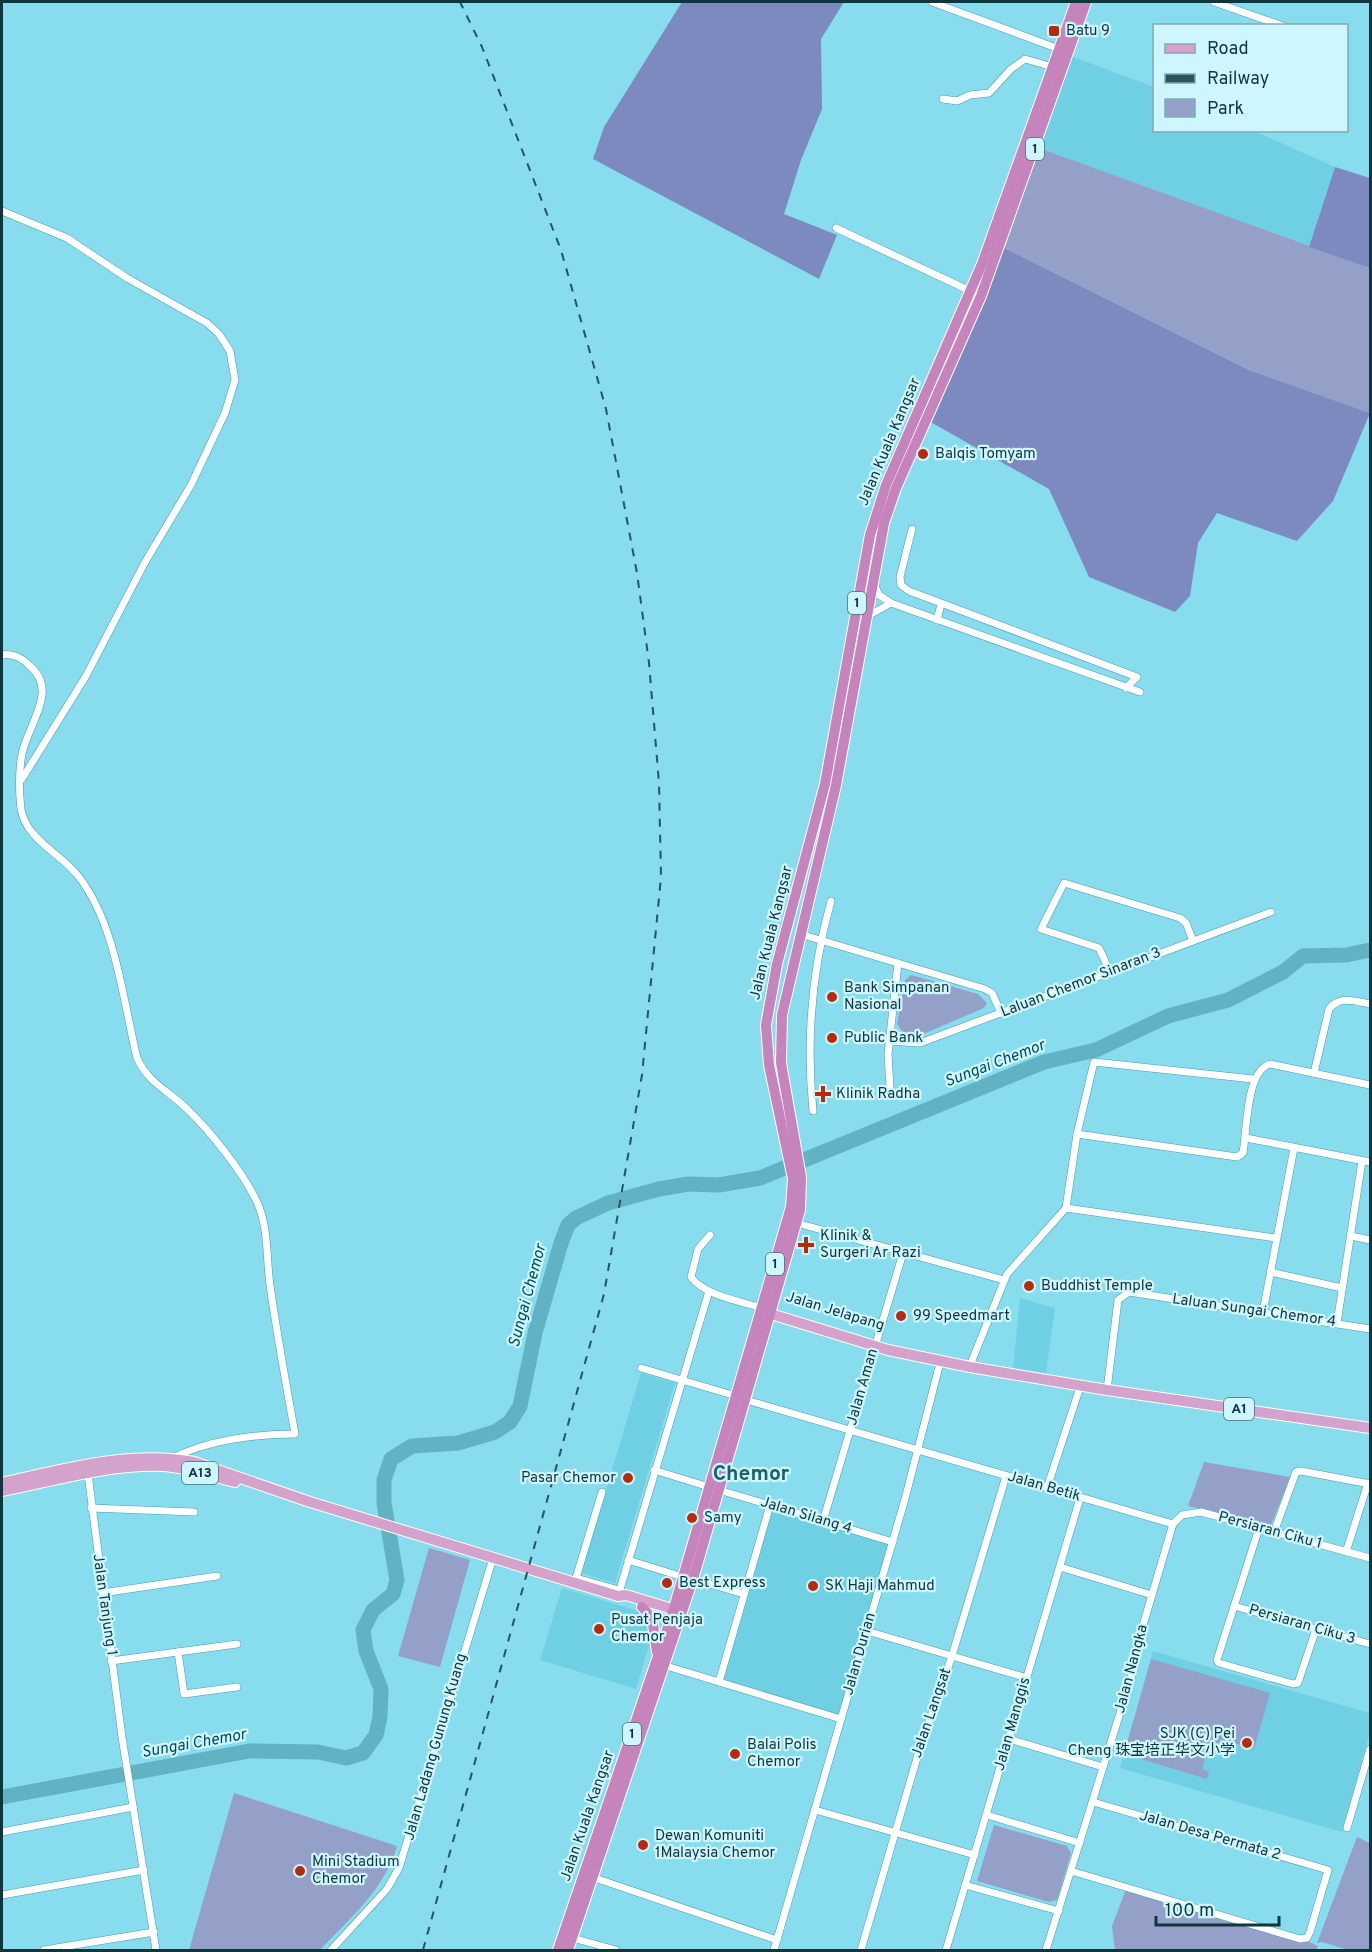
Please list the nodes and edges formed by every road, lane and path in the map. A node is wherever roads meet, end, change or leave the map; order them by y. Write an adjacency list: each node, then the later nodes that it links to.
1 (932, 2): 6 (street)
2 (1076, 2): 6 (highway, Jalan Kuala Kangsar / 1)
3 (1086, 2): 11 (highway, Jalan Kuala Kangsar / 1)
4 (1214, 2): 5 (street)
5 (1277, 24)
6 (1059, 49): 7 (highway, Jalan Kuala Kangsar / 1)
7 (1053, 67): 8 (street); 11 (highway, Jalan Kuala Kangsar / 1)
8 (943, 99)
9 (2, 211): 21 (street)
10 (836, 228): 11 (street)
11 (976, 293): 13 (highway, Jalan Kuala Kangsar / 1); 22 (highway, Jalan Kuala Kangsar / 1)
12 (912, 529): 15 (street)
13 (873, 579): 14 (street); 16 (highway, Jalan Kuala Kangsar / 1)
14 (891, 603): 16 (street); 17 (street)
15 (941, 604): 17 (street); 19 (street)
16 (866, 617): 25 (highway, Jalan Kuala Kangsar / 1)
17 (937, 620): 19 (street)
18 (2, 656): 21 (street)
19 (1126, 688): 20 (street)
20 (1140, 692)
21 (20, 781): 70 (street)
22 (796, 895): 25 (highway); 32 (highway, Jalan Kuala Kangsar / 1)
23 (831, 901): 26 (street)
24 (1271, 912): 27 (street, Laluan Chemor Sinaran 3)
25 (800, 934): 26 (street); 32 (highway); 41 (highway, Jalan Kuala Kangsar / 1)
26 (820, 940): 28 (street); 38 (street)
27 (1193, 940): 29 (street, Laluan Chemor Sinaran 3); 29 (street)
28 (898, 963): 31 (street); 33 (street)
29 (1110, 972): 31 (street, Laluan Chemor Sinaran 3)
30 (1371, 1004): 34 (street)
31 (1001, 1013): 33 (street, Laluan Chemor Sinaran 3)
32 (768, 1014): 41 (highway, Jalan Kuala Kangsar / 1)
33 (889, 1041): 37 (street)
34 (1314, 1073): 35 (street); 36 (street)
35 (1253, 1079): 39 (street); 40 (street)
36 (1371, 1085)
37 (890, 1088)
38 (813, 1111)
39 (1077, 1134): 40 (street); 44 (street)
40 (1246, 1138): 42 (street)
41 (792, 1146): 45 (highway, Jalan Kuala Kangsar / 1)
42 (1294, 1148): 43 (street); 48 (street)
43 (1366, 1162): 47 (street)
44 (1066, 1208): 48 (street); 52 (street)
45 (792, 1222): 50 (street); 55 (highway, Jalan Kuala Kangsar / 1)
46 (710, 1235): 54 (street)
47 (1351, 1236): 49 (street); 53 (street)
48 (1276, 1238): 51 (street)
49 (1371, 1240)
50 (903, 1253): 52 (street); 59 (street, Jalan Aman)
51 (1270, 1272): 53 (street); 56 (street)
52 (1004, 1281): 61 (street)
53 (1342, 1288): 57 (street)
54 (710, 1291): 55 (street); 63 (street)
55 (769, 1310): 59 (main road, Jalan Jelapang / A1); 66 (highway, Jalan Kuala Kangsar / 1)
56 (1263, 1312): 57 (street, Laluan Sungai Chemor 4); 65 (street, Laluan Sungai Chemor 4)
57 (1337, 1323): 58 (street, Laluan Sungai Chemor 4)
58 (1371, 1329)
59 (876, 1344): 60 (main road, Jalan Jelapang / A1); 68 (street, Jalan Aman)
60 (941, 1359): 61 (main road, Jalan Jelapang / A1); 64 (main road, Jalan Jelapang / A1); 69 (street, Jalan Durian)
61 (971, 1363): 64 (main road, Jalan Jelapang / A1)
62 (641, 1368): 63 (street, Jalan Betik)
63 (682, 1380): 66 (street, Jalan Betik); 72 (street)
64 (1081, 1384): 65 (main road, Jalan Jelapang / A1); 79 (street)
65 (1107, 1388): 67 (main road, Jalan Jelapang / A1)
66 (741, 1398): 68 (street, Jalan Betik); 78 (highway, Jalan Kuala Kangsar / 1)
67 (1371, 1426)
68 (850, 1431): 69 (street, Jalan Betik); 87 (street, Jalan Aman)
69 (916, 1450): 75 (street, Jalan Betik); 91 (street, Jalan Durian)
70 (171, 1459): 71 (main road, A13); 83 (main road, A13)
71 (106, 1463): 73 (main road, A13); 74 (main road)
72 (654, 1470): 78 (street, Jalan Silang 4); 95 (street)
73 (58, 1471): 74 (main road); 76 (main road, A13)
74 (88, 1474): 80 (main road, A13); 83 (main road, A13); 85 (street, Jalan Tanjung 1)
75 (1006, 1476): 79 (street, Jalan Betik); 111 (street, Jalan Langsat)
76 (2, 1482)
77 (1370, 1484): 90 (street); 92 (street)
78 (714, 1488): 84 (street, Jalan Silang 4); 98 (highway, Jalan Kuala Kangsar / 1)
79 (1047, 1488): 82 (street, Jalan Betik)
80 (2, 1491)
81 (602, 1492): 100 (street)
82 (1080, 1498): 88 (street, Jalan Betik); 96 (street, Jalan Manggis)
83 (310, 1502): 93 (main road, A13)
84 (770, 1505): 87 (street, Jalan Silang 4); 101 (street)
85 (91, 1508): 86 (street); 99 (street, Jalan Tanjung 1)
86 (194, 1512)
87 (823, 1521): 91 (street, Jalan Silang 4)
88 (1173, 1524): 89 (street, Persiaran Ciku 1); 102 (street, Jalan Nangka)
89 (1259, 1528): 90 (street, Persiaran Ciku 1); 103 (street)
90 (1274, 1532): 92 (street, Persiaran Ciku 1)
91 (892, 1542): 107 (street, Jalan Durian)
92 (1346, 1552): 94 (street, Persiaran Ciku 1)
93 (493, 1558): 100 (main road, A13); 143 (street, Jalan Ladang Gunung Kuang)
94 (1371, 1558)
95 (628, 1560): 98 (street); 100 (street)
96 (1060, 1567): 102 (street); 114 (street, Jalan Manggis)
97 (217, 1576): 99 (street)
98 (688, 1578): 101 (street); 105 (highway, Jalan Kuala Kangsar / 1)
99 (102, 1593): 112 (street, Jalan Tanjung 1)
100 (619, 1593): 104 (main road); 105 (main road)
101 (744, 1594): 115 (street)
102 (1152, 1595): 120 (street, Jalan Nangka)
103 (1234, 1606): 106 (street, Persiaran Ciku 3); 106 (street)
104 (642, 1607): 105 (main road); 113 (highway)
105 (677, 1614): 113 (highway, Jalan Kuala Kangsar / 1)
106 (1316, 1629): 109 (street, Persiaran Ciku 3)
107 (867, 1631): 111 (street); 117 (street, Jalan Durian)
108 (237, 1644): 110 (street)
109 (1371, 1644)
110 (178, 1653): 112 (street); 116 (street)
111 (952, 1656): 114 (street); 129 (street, Jalan Langsat)
112 (111, 1661): 124 (street, Jalan Tanjung 1)
113 (659, 1662): 115 (street); 134 (highway, Jalan Kuala Kangsar / 1)
114 (1027, 1678): 118 (street, Jalan Manggis)
115 (719, 1682): 117 (street)
116 (237, 1687)
117 (841, 1719): 125 (street, Jalan Durian)
118 (1009, 1739): 120 (street); 126 (street, Jalan Manggis)
119 (1371, 1749): 121 (street)
120 (1104, 1767): 123 (street, Jalan Nangka)
121 (1362, 1780): 122 (street); 127 (street)
122 (1371, 1783)
123 (1093, 1802): 130 (street, Jalan Nangka); 133 (street, Jalan Desa Permata 2)
124 (133, 1807): 128 (street); 132 (street, Jalan Tanjung 1)
125 (815, 1810): 129 (street); 140 (street, Jalan Durian)
126 (987, 1815): 130 (street); 131 (street, Jalan Manggis)
127 (1347, 1828)
128 (2, 1832)
129 (895, 1832): 131 (street); 148 (street, Jalan Langsat)
130 (1080, 1843): 133 (street, Jalan Nangka)
131 (975, 1855): 135 (street, Jalan Manggis)
132 (144, 1870): 136 (street); 138 (street, Jalan Tanjung 1)
133 (1071, 1871): 137 (street, Jalan Nangka)
134 (589, 1875): 139 (highway, Jalan Kuala Kangsar / 1); 140 (street)
135 (965, 1885): 137 (street); 149 (street, Jalan Manggis)
136 (2, 1895)
137 (1059, 1911): 150 (street, Jalan Nangka)
138 (154, 1932): 141 (street); 142 (street, Jalan Tanjung 1)
139 (569, 1936): 144 (highway, Jalan Kuala Kangsar / 1); 145 (highway, Jalan Kuala Kangsar / 1); 146 (street)
140 (777, 1940): 147 (street, Jalan Durian)
141 (44, 1950)
142 (156, 1950)
143 (331, 1950)
144 (558, 1950)
145 (568, 1950)
146 (616, 1950)
147 (774, 1950)
148 (861, 1950)
149 (946, 1950)
150 (1046, 1950)

